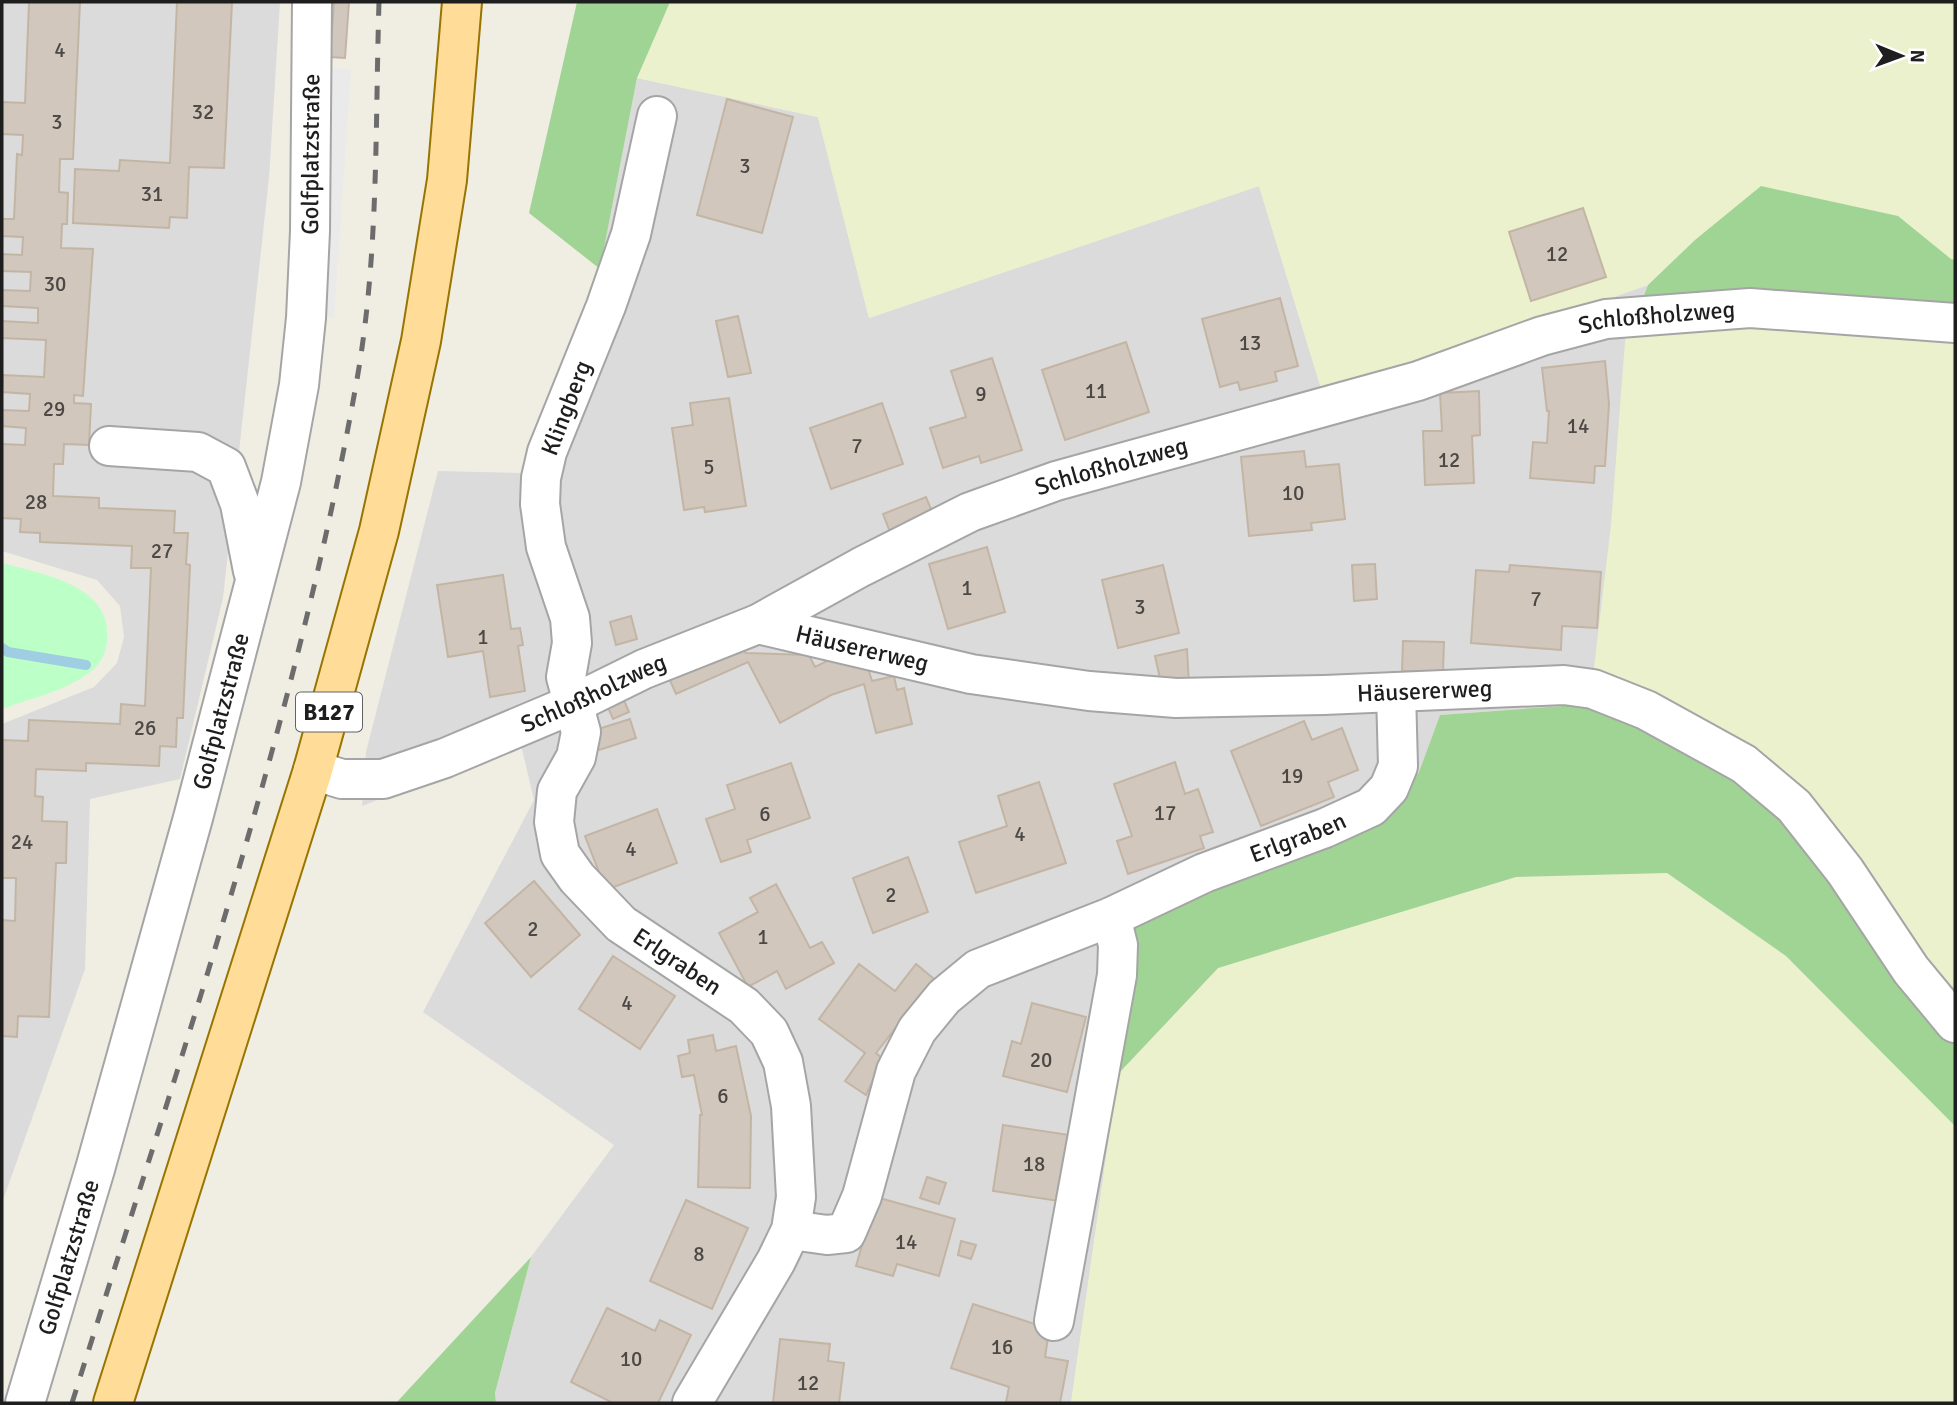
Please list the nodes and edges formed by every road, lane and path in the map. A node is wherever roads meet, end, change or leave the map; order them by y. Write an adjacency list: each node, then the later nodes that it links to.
1 (312, 2): 6 (street, Golfplatzstraße)
2 (462, 2): 10 (main road, B127)
3 (657, 116): 9 (street, Klingberg)
4 (1955, 323): 7 (street, Schloßholzweg)
5 (109, 446): 6 (street)
6 (255, 582): 15 (street, Golfplatzstraße)
7 (758, 624): 8 (street, Häusererweg); 9 (street, Schloßholzweg)
8 (1396, 692): 11 (street, Erlgraben); 12 (street, Häusererweg)
9 (573, 704): 10 (street, Schloßholzweg); 13 (street, Erlgraben)
10 (313, 770): 16 (main road, B127)
11 (1111, 917): 13 (street, Erlgraben); 14 (street)
12 (1955, 1023)
13 (791, 1230): 17 (street, Erlgraben)
14 (1054, 1321)
15 (25, 1403)
16 (113, 1403)
17 (692, 1403)

